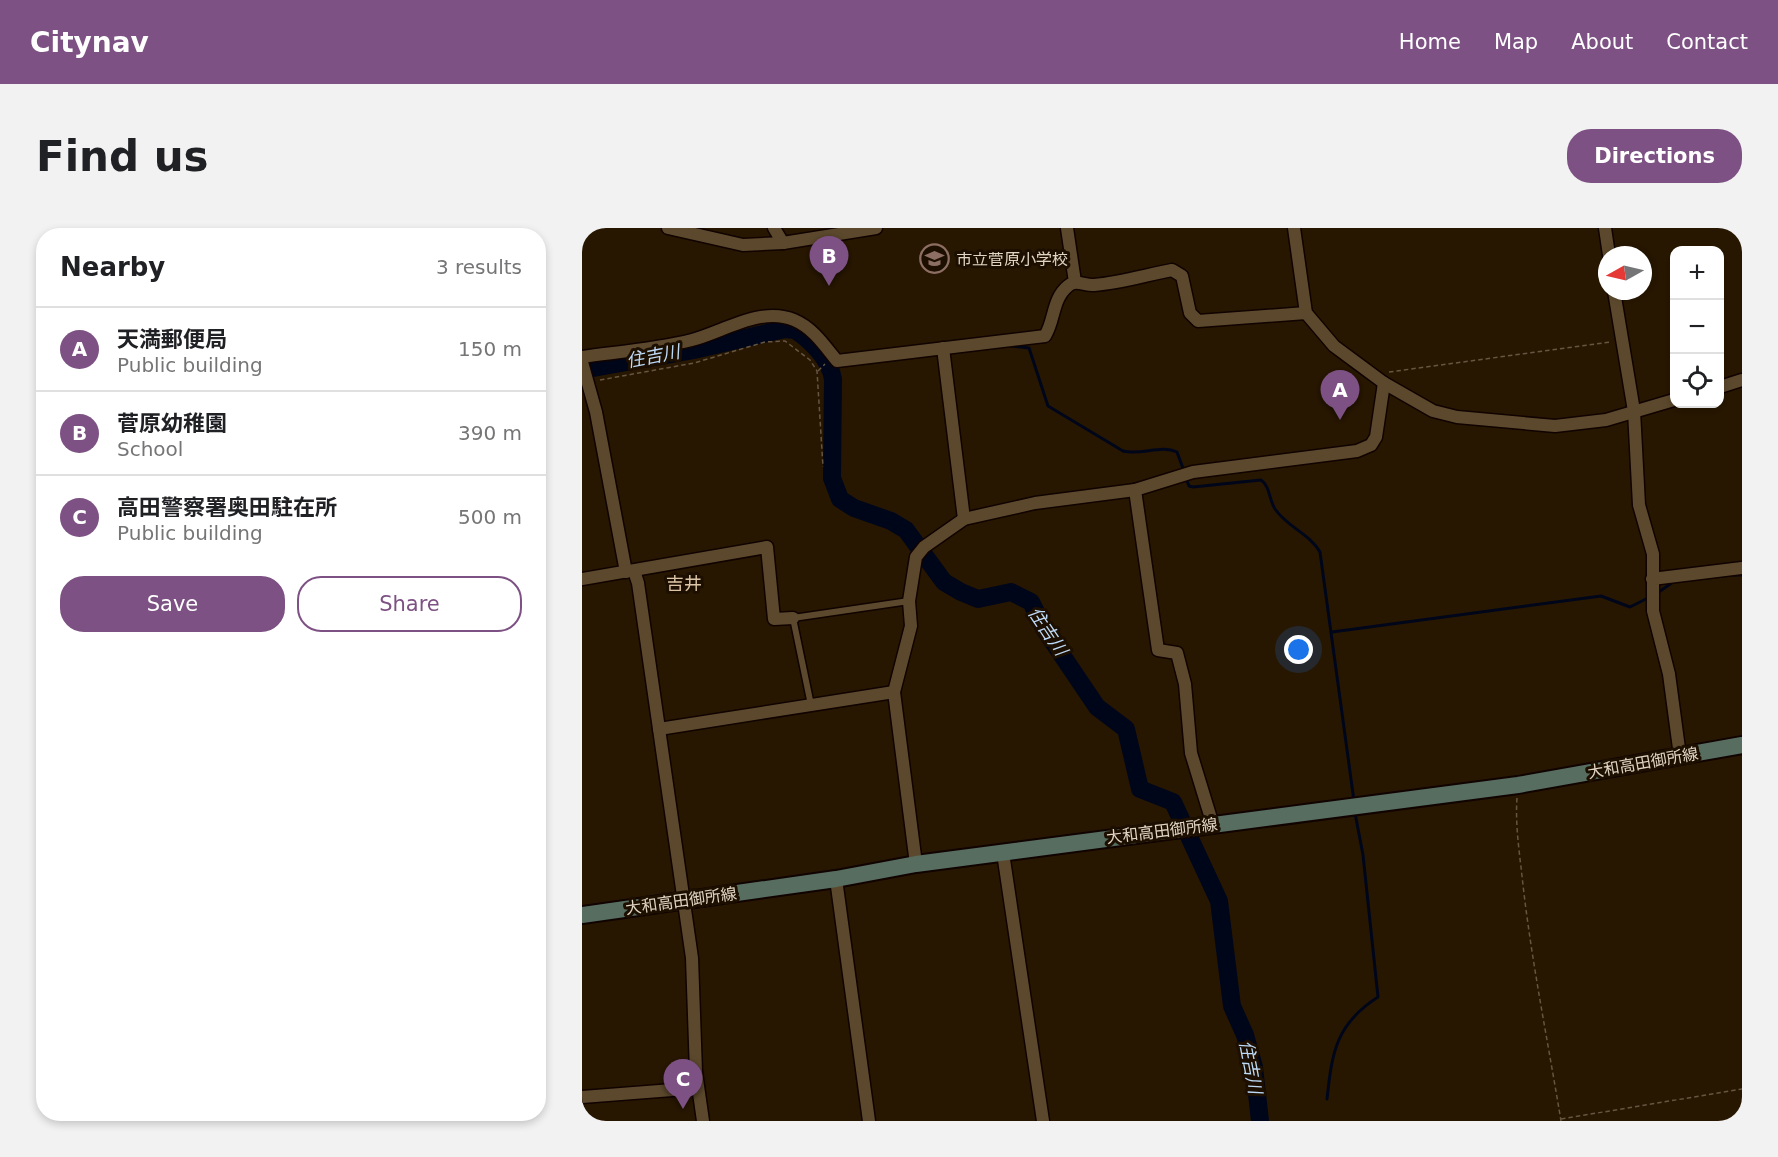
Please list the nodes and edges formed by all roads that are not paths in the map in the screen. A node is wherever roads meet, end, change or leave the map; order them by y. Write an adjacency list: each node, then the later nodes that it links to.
1 (668, 228): 7 (street)
2 (774, 228): 7 (street)
3 (876, 228): 7 (street)
4 (1067, 228): 9 (street)
5 (1294, 228): 11 (street)
6 (1605, 228): 8 (street)
7 (783, 243)
8 (1608, 246)
9 (1075, 282): 11 (street); 12 (street)
10 (1615, 300): 20 (street)
11 (1306, 313): 17 (street)
12 (943, 348): 13 (street); 22 (street)
13 (582, 357)
14 (582, 362): 16 (street)
15 (1742, 380): 18 (street)
16 (585, 383): 24 (street)
17 (1384, 383): 20 (street); 21 (street)
18 (1724, 385)
19 (1670, 401): 20 (street)
20 (1634, 411): 26 (street)
21 (1135, 490): 22 (street); 34 (street)
22 (964, 519): 27 (street)
23 (1742, 568): 26 (street)
24 (630, 572): 25 (street); 28 (street); 31 (street)
25 (582, 579)
26 (1652, 579): 33 (street)
27 (909, 601): 28 (lane); 29 (street)
28 (793, 618): 30 (lane)
29 (894, 692): 30 (street); 36 (street)
30 (811, 705): 31 (street)
31 (659, 729): 38 (street)
32 (1742, 745): 33 (main road, 大和高田御所線)
33 (1680, 756): 34 (main road, 大和高田御所線)
34 (1213, 825): 35 (main road, 大和高田御所線)
35 (1003, 853): 36 (main road, 大和高田御所線); 44 (street)
36 (916, 864): 37 (main road, 大和高田御所線)
37 (837, 879): 38 (main road, 大和高田御所線); 43 (street)
38 (684, 901): 39 (main road, 大和高田御所線); 40 (street)
39 (582, 915)
40 (698, 1088): 41 (street); 42 (street)
41 (582, 1097)
42 (703, 1121)
43 (869, 1121)
44 (1043, 1121)

